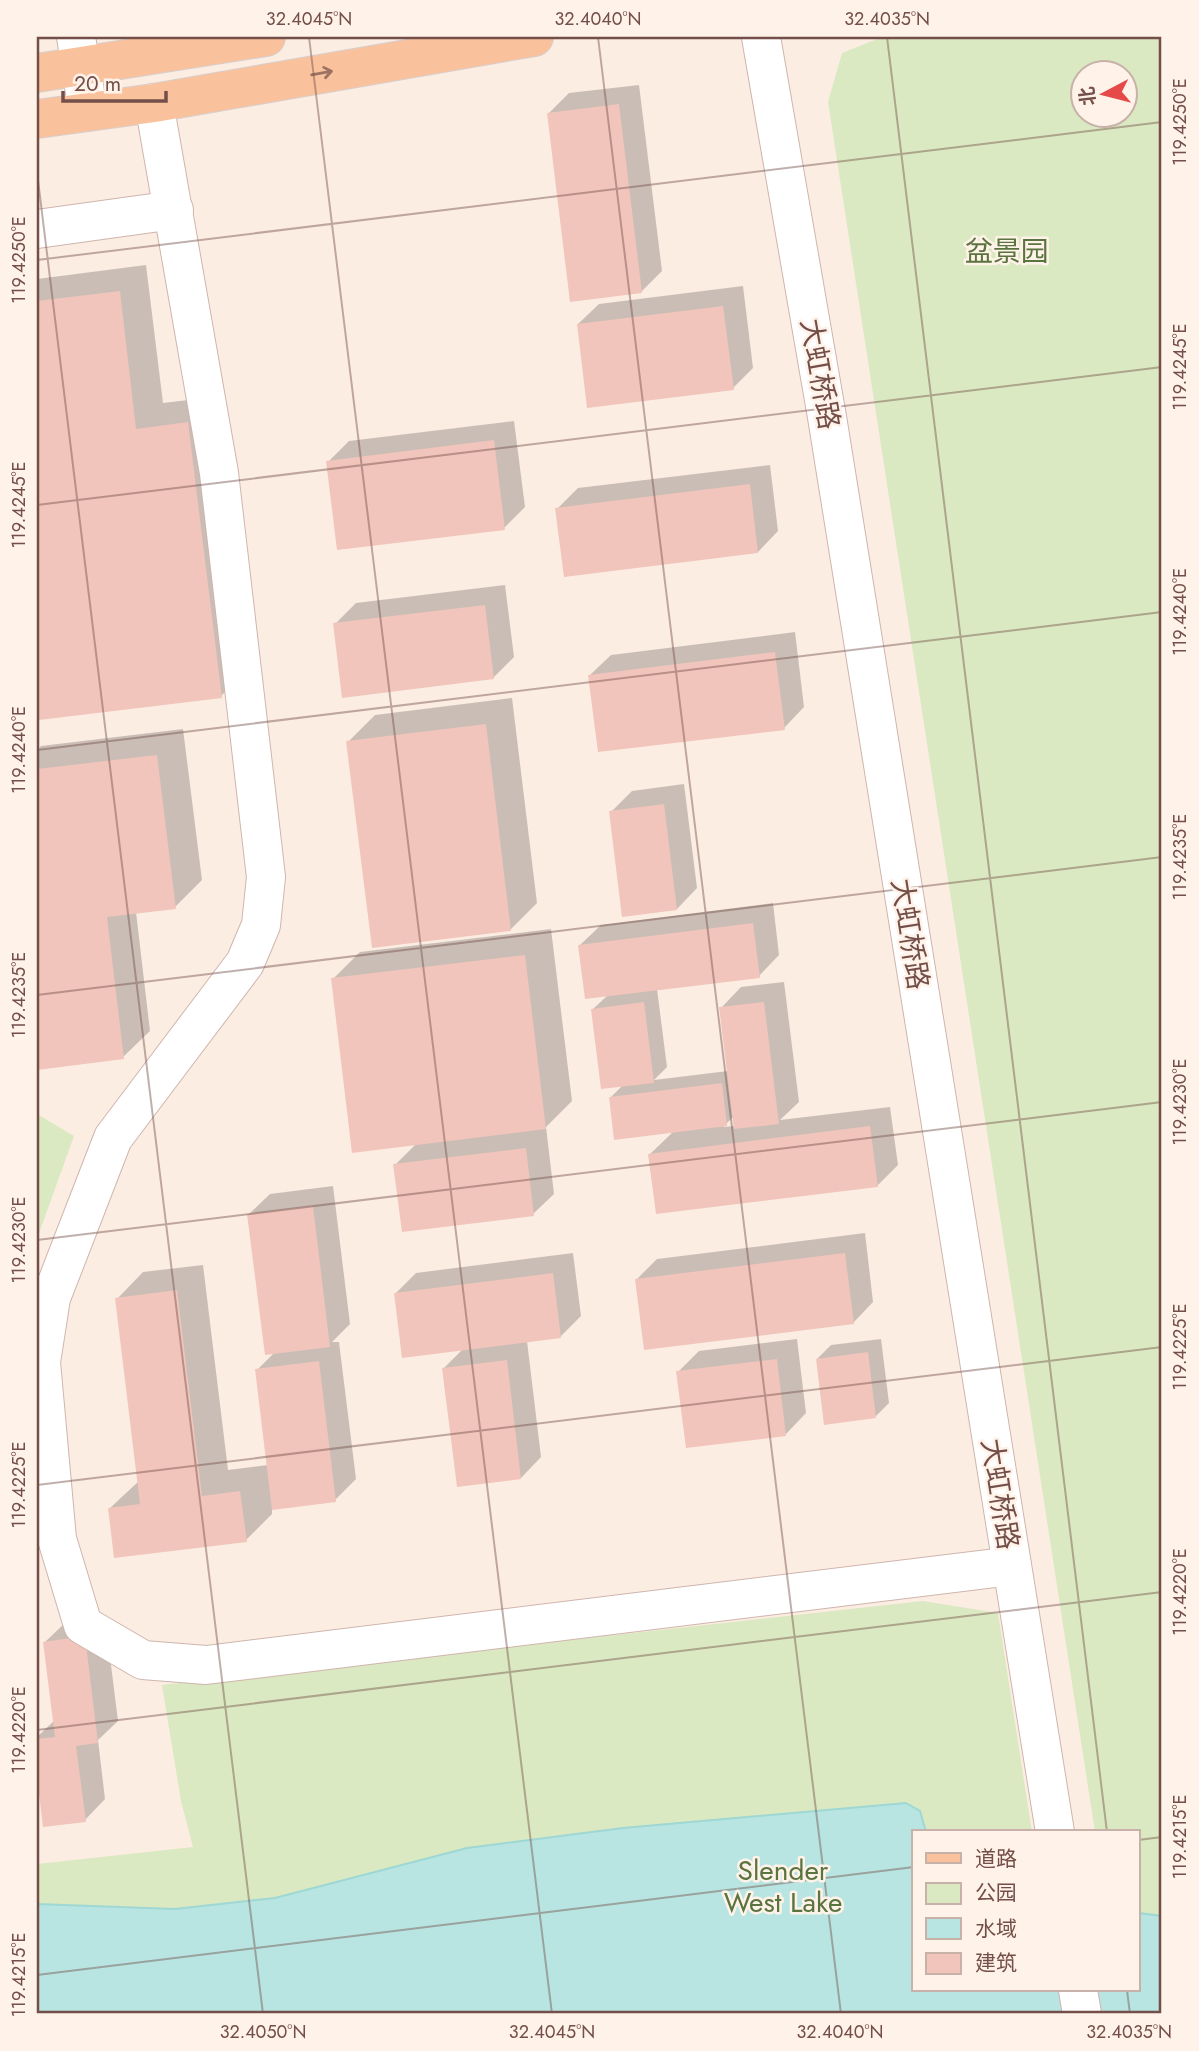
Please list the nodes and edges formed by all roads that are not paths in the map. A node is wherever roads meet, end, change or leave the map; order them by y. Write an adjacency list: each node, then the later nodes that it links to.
1 (266, 37): 4 (main road)
2 (534, 37): 6 (main road, one-way to 2)
3 (761, 37): 11 (street, 大虹桥路)
4 (78, 52): 5 (main road); 7 (street)
5 (37, 73)
6 (154, 103): 7 (main road); 9 (street)
7 (88, 111): 8 (main road)
8 (37, 119)
9 (174, 210): 10 (street); 11 (street)
10 (37, 229)
11 (1012, 1566): 12 (street, 大虹桥路)
12 (1055, 1830)
13 (1079, 1992): 14 (street)
14 (1082, 2014)

